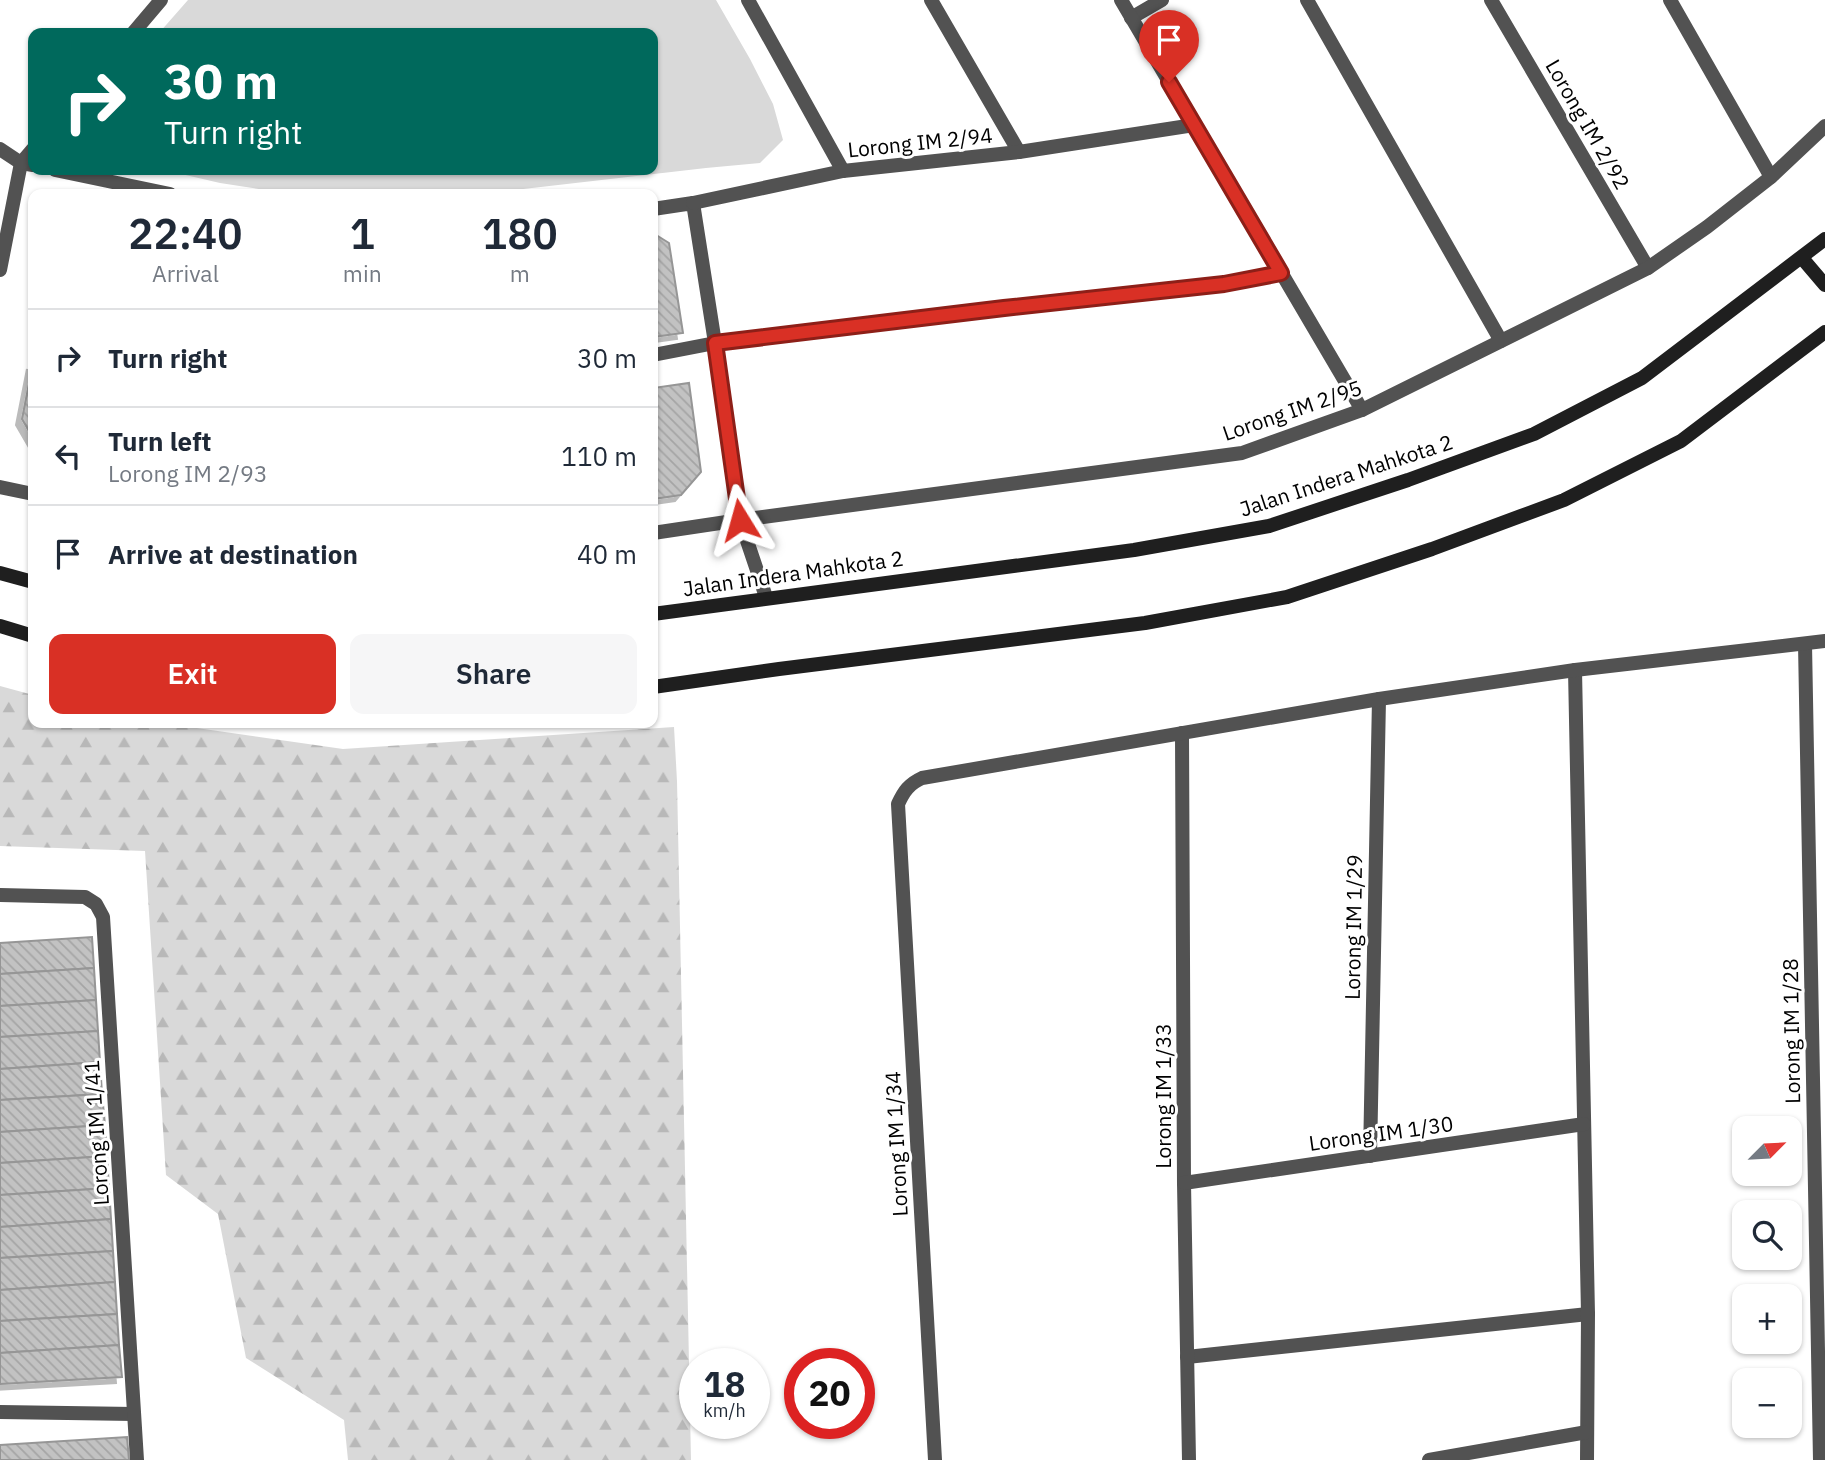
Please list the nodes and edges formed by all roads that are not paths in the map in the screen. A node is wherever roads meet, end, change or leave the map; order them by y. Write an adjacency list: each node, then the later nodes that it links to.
1 (162, 0): 10 (street)
2 (748, 0): 16 (street)
3 (931, 0): 14 (street)
4 (1121, 0): 9 (street)
5 (1162, 0): 9 (street)
6 (1307, 0): 29 (street)
7 (1491, 0): 24 (street, Lorong IM 2/92)
8 (1670, 0): 18 (street)
9 (1131, 18): 11 (street)
10 (137, 28)
11 (1194, 125): 14 (street, Lorong IM 2/94); 26 (street)
12 (1825, 126): 18 (street, Lorong IM 2/95)
13 (0, 149): 15 (street)
14 (1019, 152): 16 (street, Lorong IM 2/94)
15 (27, 164): 25 (street)
16 (843, 171): 20 (street, Lorong IM 2/94)
17 (79, 175): 19 (street)
18 (1771, 177): 24 (street, Lorong IM 2/95)
19 (146, 189)
20 (693, 203): 21 (street, Lorong IM 2/94); 30 (street)
21 (658, 208)
22 (1825, 239): 23 (street, Jalan Indera Mahkota 2)
23 (1802, 258): 27 (street); 39 (street, Jalan Indera Mahkota 2)
24 (1648, 268): 29 (street, Lorong IM 2/95)
25 (0, 270)
26 (1281, 273): 30 (street); 32 (street)
27 (1825, 285)
28 (1825, 332): 46 (street)
29 (1501, 341): 32 (street, Lorong IM 2/95)
30 (715, 343): 31 (street); 35 (street)
31 (658, 354)
32 (1362, 410): 35 (street, Lorong IM 2/95)
33 (0, 487): 34 (street)
34 (28, 493)
35 (740, 520): 36 (street, Lorong IM 2/95); 39 (street)
36 (658, 532)
37 (0, 573): 38 (street)
38 (28, 581)
39 (766, 597): 40 (street, Jalan Indera Mahkota 2)
40 (658, 613)
41 (0, 626): 42 (street)
42 (28, 634)
43 (1825, 642): 44 (street, Lorong IM 1/34)
44 (1805, 644): 45 (street, Lorong IM 1/34); 63 (street, Lorong IM 1/28)
45 (1575, 670): 47 (street, Lorong IM 1/34); 50 (street)
46 (658, 686)
47 (1378, 699): 48 (street, Lorong IM 1/34); 51 (street, Lorong IM 1/29)
48 (1182, 733): 52 (street, Lorong IM 1/33); 59 (street, Lorong IM 1/34)
49 (0, 895): 56 (street, Lorong IM 1/41)
50 (1584, 1124): 51 (street, Lorong IM 1/30); 53 (street)
51 (1370, 1156): 52 (street, Lorong IM 1/30)
52 (1184, 1183): 54 (street, Lorong IM 1/33)
53 (1588, 1314): 54 (street); 57 (street)
54 (1187, 1357): 60 (street, Lorong IM 1/33)
55 (0, 1412): 56 (street)
56 (134, 1414): 58 (street, Lorong IM 1/41)
57 (1587, 1432): 61 (street); 62 (street)
58 (137, 1460)
59 (935, 1460)
60 (1189, 1460)
61 (1429, 1460)
62 (1587, 1460)
63 (1820, 1460)

